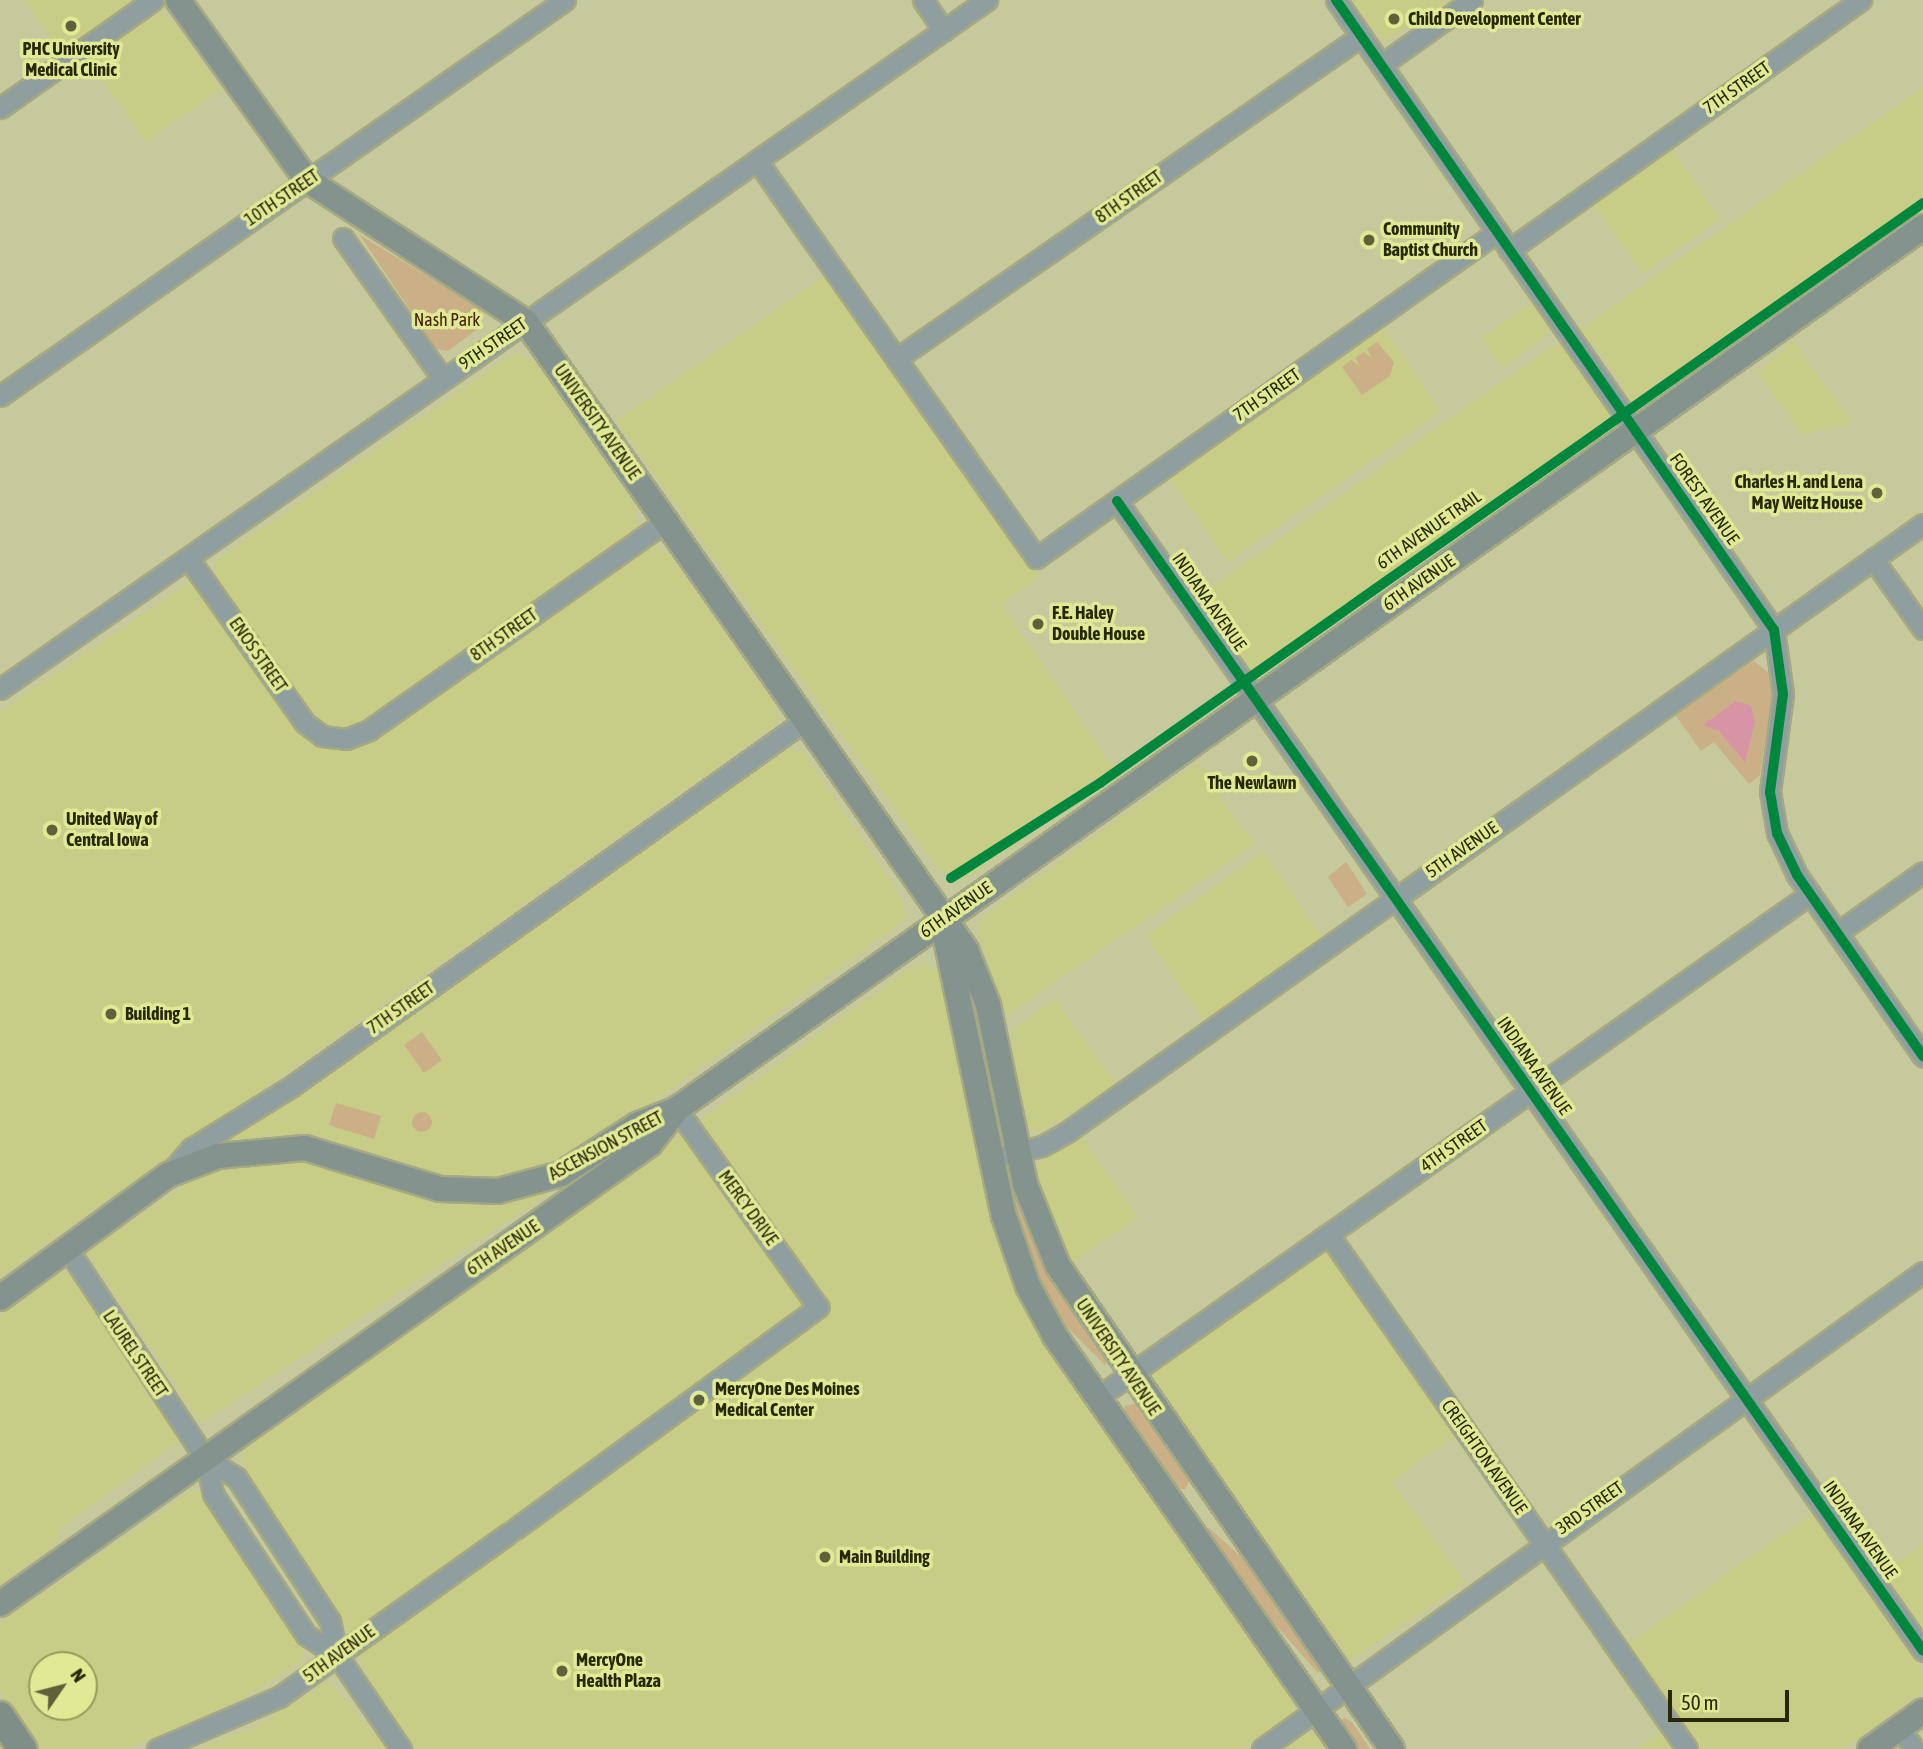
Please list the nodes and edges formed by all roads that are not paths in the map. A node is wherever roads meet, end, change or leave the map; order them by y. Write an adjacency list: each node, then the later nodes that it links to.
1 (153, 0): 12 (street)
2 (178, 0): 14 (main road, UNIVERSITY AVENUE)
3 (565, 0): 14 (street, 10TH STREET)
4 (922, 0): 9 (street)
5 (987, 0): 9 (street, 9TH STREET)
6 (1336, 0): 10 (street, FOREST AVENUE)
7 (1472, 0): 11 (street)
8 (1861, 0): 18 (street, 7TH STREET)
9 (944, 31): 13 (street, 9TH STREET)
10 (1361, 36): 11 (street, FOREST AVENUE); 20 (street, 8TH STREET)
11 (1381, 65): 16 (street, FOREST AVENUE)
12 (0, 108)
13 (758, 162): 19 (street, 9TH STREET); 20 (street)
14 (307, 180): 19 (main road, UNIVERSITY AVENUE); 22 (street, 10TH STREET)
15 (1923, 228): 23 (main road, 6TH AVENUE)
16 (1497, 232): 18 (street, FOREST AVENUE); 24 (street, 7TH STREET)
17 (343, 238): 21 (street)
18 (1509, 250): 23 (street, FOREST AVENUE)
19 (526, 322): 21 (street, 9TH STREET); 25 (main road, UNIVERSITY AVENUE)
20 (897, 359): 24 (street, 7TH STREET)
21 (442, 378): 27 (street, 9TH STREET)
22 (2, 389)
23 (1635, 430): 30 (street, FOREST AVENUE); 32 (main road, 6TH AVENUE)
24 (1117, 501): 32 (street, INDIANA AVENUE)
25 (666, 521): 33 (main road, UNIVERSITY AVENUE); 34 (street, 8TH STREET)
26 (1923, 524): 28 (street, 5TH AVENUE)
27 (188, 558): 31 (street, 9TH STREET); 34 (street, ENOS STREET)
28 (1873, 559): 29 (street); 30 (street, 5TH AVENUE)
29 (1923, 629)
30 (1774, 630): 36 (street, FOREST AVENUE); 37 (street, 5TH AVENUE)
31 (0, 689)
32 (1256, 699): 37 (street, INDIANA AVENUE); 38 (main road, 6TH AVENUE)
33 (804, 721): 38 (main road, UNIVERSITY AVENUE); 45 (street, 7TH STREET)
34 (338, 740)
35 (1923, 872): 39 (street)
36 (1810, 894): 39 (street, FOREST AVENUE); 41 (street, 4TH STREET)
37 (1395, 898): 41 (street, INDIANA AVENUE); 43 (street, 5TH AVENUE)
38 (942, 920): 42 (main road, 6TH AVENUE); 43 (main road, UNIVERSITY AVENUE); 44 (main road, UNIVERSITY AVENUE)
39 (1837, 933): 40 (street, FOREST AVENUE)
40 (1923, 1056)
41 (1531, 1091): 46 (street, 4TH STREET); 53 (street, INDIANA AVENUE)
42 (677, 1109): 45 (main road, ASCENSION STREET); 50 (street, MERCY DRIVE); 54 (main road, 6TH AVENUE)
43 (1018, 1153): 44 (street, 5TH AVENUE); 51 (main road, UNIVERSITY AVENUE)
44 (993, 1158): 52 (main road, UNIVERSITY AVENUE)
45 (168, 1175): 47 (main road, 7TH STREET)
46 (1329, 1235): 51 (street, 4TH STREET); 55 (street, CREIGHTON AVENUE)
47 (67, 1248): 49 (main road, 7TH STREET); 54 (street, LAUREL STREET)
48 (1923, 1272): 53 (street, 3RD STREET)
49 (0, 1297)
50 (818, 1307): 58 (street, 5TH AVENUE)
51 (1131, 1376): 52 (street, 4TH STREET); 59 (main road, UNIVERSITY AVENUE)
52 (1098, 1397): 60 (main road, UNIVERSITY AVENUE)
53 (1746, 1398): 55 (street, 3RD STREET); 57 (street, INDIANA AVENUE)
54 (205, 1458): 56 (main road, 6TH AVENUE); 58 (street, LAUREL STREET); 58 (street, LAUREL STREET)
55 (1543, 1542): 59 (street, 3RD STREET); 70 (street, CREIGHTON AVENUE)
56 (0, 1604)
57 (1923, 1651)
58 (337, 1655): 65 (street, 5TH AVENUE); 66 (street, LAUREL STREET)
59 (1348, 1685): 60 (street, 3RD STREET); 69 (main road, UNIVERSITY AVENUE)
60 (1317, 1710): 67 (street, 3RD STREET); 68 (main road, UNIVERSITY AVENUE)
61 (1923, 1711): 63 (main road)
62 (0, 1716): 64 (highway)
63 (1899, 1728): 71 (main road); 72 (street)
64 (22, 1749)
65 (156, 1749)
66 (401, 1749)
67 (1262, 1749)
68 (1343, 1749)
69 (1392, 1749)
70 (1687, 1749)
71 (1870, 1749)
72 (1914, 1749)

